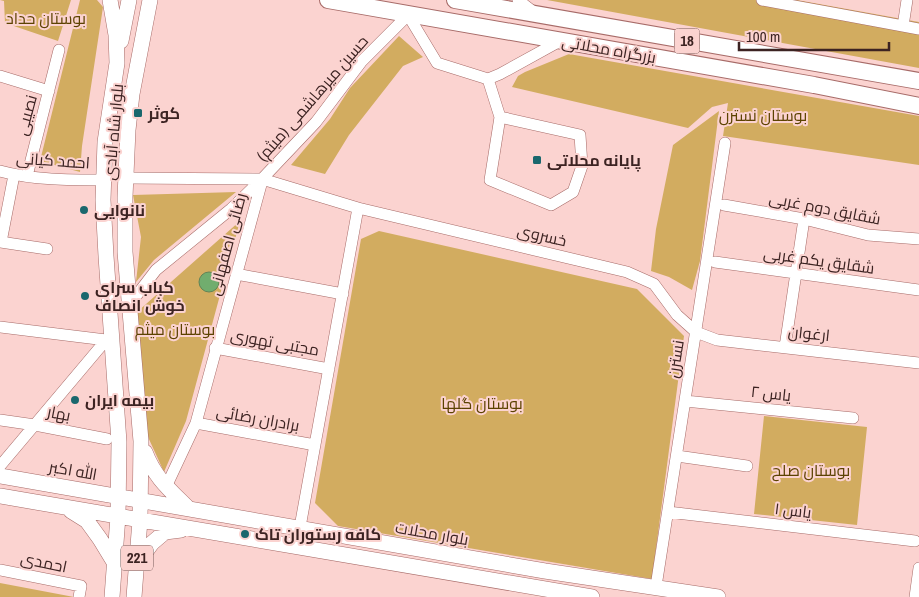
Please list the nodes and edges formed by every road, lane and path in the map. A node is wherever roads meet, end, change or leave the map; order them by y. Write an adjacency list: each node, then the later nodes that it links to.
1 (110, 0): 16 (main road, بلوار شاه آبادی / 221)
2 (129, 0): 16 (main road, 221)
3 (150, 0): 30 (main road, بلوار شاه آبادی / 221)
4 (328, 0): 9 (highway, بزرگراه محلاتی / 18)
5 (455, 0): 10 (highway, بزرگراه محلاتی / 18)
6 (518, 0): 10 (street)
7 (762, 0): 11 (street)
8 (907, 0): 11 (street)
9 (408, 15): 13 (highway, بزرگراه محلاتی / 18); 20 (street); 31 (street, حسین میرهاشمی (میثم))
10 (539, 15): 15 (highway, بزرگراه محلاتی / 18)
11 (903, 26): 12 (street)
12 (919, 29)
13 (560, 41): 18 (highway, بزرگراه محلاتی / 18); 20 (street)
14 (60, 50): 23 (street, نصیبی)
15 (747, 51): 17 (highway, بزرگراه محلاتی / 18); 18 (highway)
16 (117, 63): 32 (main road, بلوار شاه آبادی / 221)
17 (818, 64): 21 (highway, بزرگراه محلاتی / 18); 22 (highway)
18 (741, 72): 22 (highway, بزرگراه محلاتی / 18)
19 (0, 76): 23 (street)
20 (488, 79): 25 (street)
21 (919, 81)
22 (814, 85): 24 (highway, بزرگراه محلاتی / 18)
23 (49, 91): 29 (street, نصیبی)
24 (919, 106)
25 (500, 117): 25 (street)
26 (725, 143): 46 (street, نسترن)
27 (0, 171): 28 (street, احمد کیانی)
28 (14, 175): 29 (street, احمد کیانی); 37 (street)
29 (27, 176): 32 (street, احمد کیانی)
30 (126, 178): 31 (street, خسروی); 44 (main road, بلوار شاه آبادی / 221)
31 (262, 179): 34 (street, خسروی); 41 (street, رضائی اصفهانی); 44 (street, حسین میرهاشمی (میثم))
32 (104, 180): 47 (main road, بلوار شاه آبادی / 221)
33 (724, 205): 35 (street, شقایق دوم غربی)
34 (358, 208): 43 (street); 46 (street, خسروی)
35 (804, 219): 36 (street, شقایق دوم غربی); 40 (street)
36 (919, 239)
37 (1, 242): 38 (street)
38 (47, 248)
39 (715, 262): 40 (street, شقایق یکم غربی)
40 (796, 273): 42 (street, شقایق یکم غربی); 48 (street)
41 (236, 274): 43 (street); 49 (street, رضائی اصفهانی)
42 (919, 290)
43 (343, 294): 51 (street)
44 (130, 304): 58 (main road, بلوار شاه آبادی / 221)
45 (0, 327): 47 (street)
46 (696, 332): 48 (street, ارغوان); 52 (street, نسترن)
47 (109, 337): 56 (street); 66 (main road, بلوار شاه آبادی / 221)
48 (785, 347): 50 (street, ارغوان)
49 (215, 348): 51 (street, مجتبی تهوری); 55 (street, رضائی اصفهانی)
50 (919, 363)
51 (329, 369): 59 (street)
52 (685, 401): 53 (street, یاس ۲); 60 (street, نسترن)
53 (852, 418)
54 (0, 420): 56 (street, بهار)
55 (196, 423): 59 (street, برادران رضائی); 64 (street, رضائی اصفهانی)
56 (35, 425): 57 (street, بهار); 61 (street)
57 (107, 440)
58 (141, 442): 64 (main road); 67 (main road, بلوار شاه آبادی / 221)
59 (315, 445): 73 (street)
60 (676, 456): 62 (street); 70 (street, نسترن)
61 (0, 466)
62 (747, 466)
63 (0, 476): 66 (main road, الله اکبر)
64 (166, 486): 69 (main road)
65 (0, 496): 68 (main road)
66 (118, 496): 67 (main road, الله اکبر); 71 (main road, بلوار شاه آبادی / 221)
67 (141, 500): 69 (main road, بلوار محلات); 72 (main road, بلوار شاه آبادی / 221)
68 (65, 507): 71 (main road); 76 (main road)
69 (189, 509): 73 (main road, بلوار محلات)
70 (668, 512): 75 (street, یاس ۱); 80 (street, نسترن)
71 (118, 516): 72 (main road); 76 (main road, بلوار شاه آبادی / 221)
72 (140, 520): 74 (main road); 77 (main road, بلوار شاه آبادی / 221)
73 (300, 527): 85 (main road, بلوار محلات)
74 (191, 529): 77 (main road); 84 (main road)
75 (915, 541)
76 (114, 562): 82 (main road, بلوار شاه آبادی / 221)
77 (137, 564): 83 (main road, بلوار شاه آبادی / 221)
78 (919, 568): 86 (street)
79 (0, 570): 81 (street, احمدی)
80 (657, 580)
81 (80, 592)
82 (112, 597)
83 (134, 597)
84 (592, 597)
85 (718, 597)
86 (915, 597)

